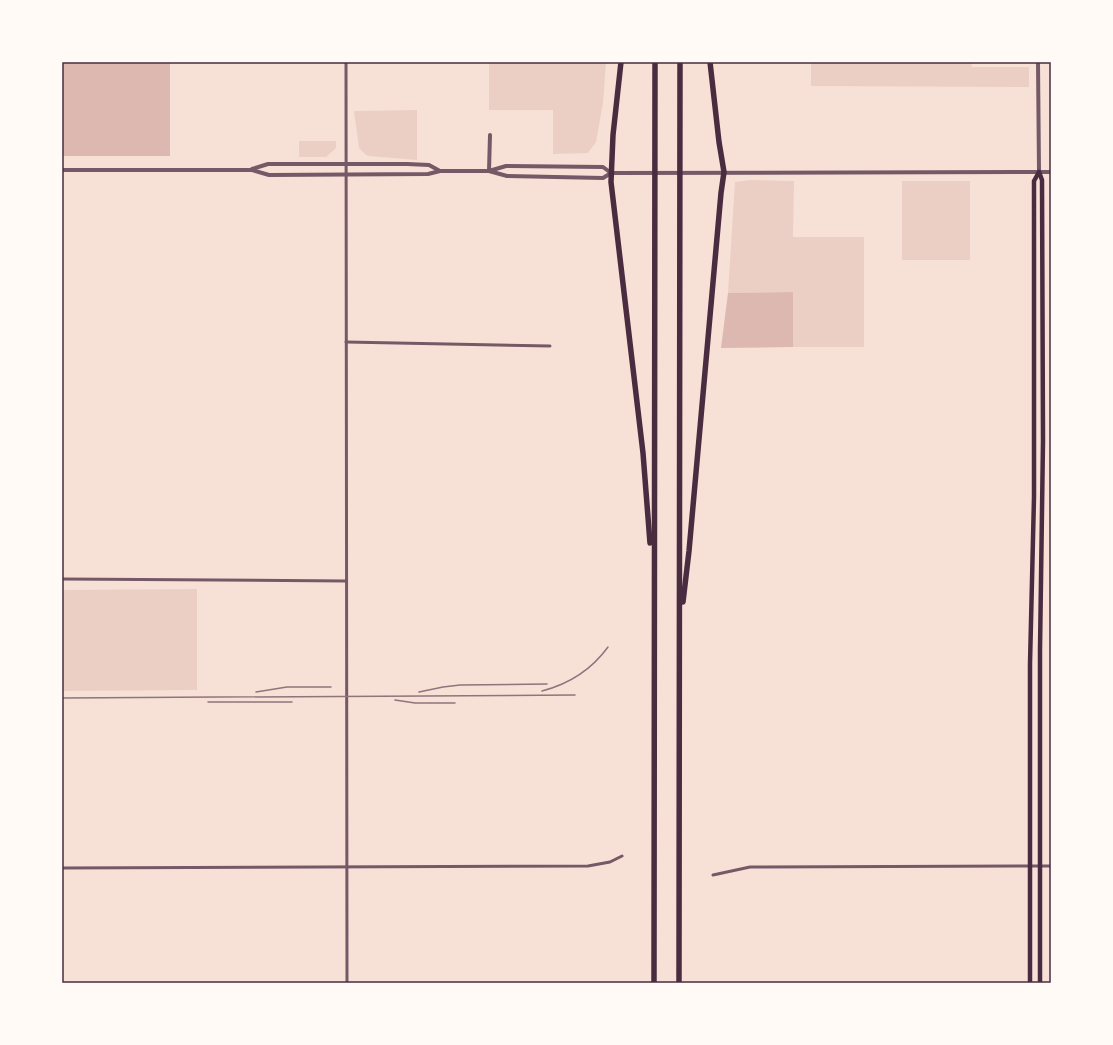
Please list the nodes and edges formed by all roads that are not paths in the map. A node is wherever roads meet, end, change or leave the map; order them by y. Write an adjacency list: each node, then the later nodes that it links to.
1 (346, 62): 8 (street)
2 (621, 62): 13 (highway)
3 (655, 62): 24 (highway)
4 (680, 62): 25 (highway)
5 (710, 62): 14 (highway)
6 (1038, 62): 15 (street)
7 (490, 135): 11 (street)
8 (346, 164): 10 (street); 12 (street); 17 (street)
9 (62, 170): 10 (street)
10 (252, 170): 17 (street)
11 (489, 170): 12 (street); 13 (street); 13 (street)
12 (440, 171): 17 (street)
13 (611, 172): 14 (street); 24 (highway)
14 (724, 172): 15 (street); 25 (highway)
15 (1039, 172): 16 (street); 20 (main road); 21 (main road)
16 (1051, 172)
17 (346, 174): 18 (street)
18 (346, 342): 19 (street); 23 (street)
19 (550, 346)
20 (1033, 540): 21 (main road); 27 (main road)
21 (1042, 541): 28 (main road)
22 (62, 579): 23 (street)
23 (346, 580): 30 (street)
24 (653, 596): 34 (highway)
25 (680, 628): 35 (highway)
26 (622, 856): 30 (street)
27 (1030, 866): 28 (street); 32 (street); 36 (main road)
28 (1040, 866): 29 (street); 37 (main road)
29 (1051, 866)
30 (347, 867): 31 (street); 33 (street)
31 (62, 868)
32 (713, 875)
33 (347, 983)
34 (654, 983)
35 (679, 983)
36 (1030, 983)
37 (1040, 983)

